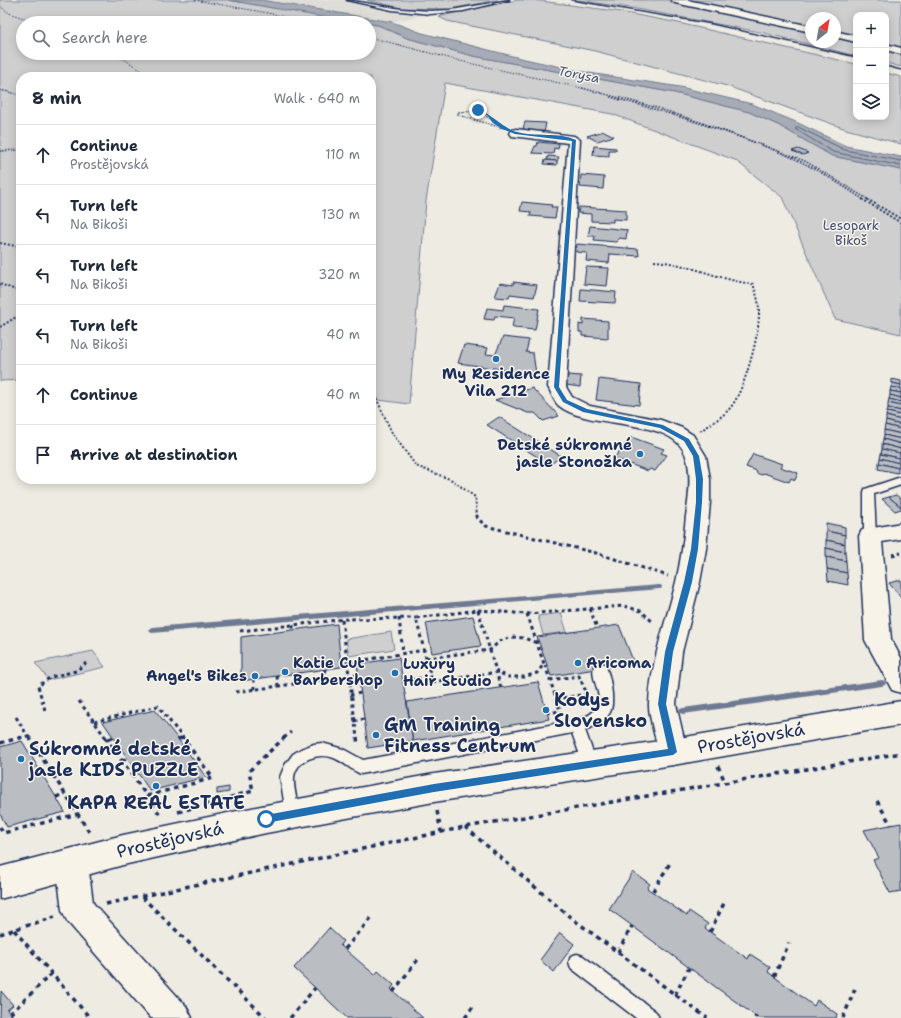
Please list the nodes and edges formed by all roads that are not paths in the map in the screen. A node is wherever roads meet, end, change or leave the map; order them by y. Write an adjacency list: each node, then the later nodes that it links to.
1 (350, 0): 2 (lane)
2 (506, 0)
3 (674, 0): 4 (street)
4 (805, 28)
5 (841, 35): 6 (street)
6 (853, 38)
7 (889, 48): 8 (street)
8 (901, 51)
9 (510, 130): 17 (street)
10 (901, 481): 12 (lane)
11 (901, 531): 12 (street)
12 (870, 536): 14 (street)
13 (600, 668): 16 (lane)
14 (901, 682)
15 (901, 713): 17 (street, Prostějovská)
16 (577, 719): 18 (lane); 19 (lane)
17 (673, 752): 18 (street, Prostějovská)
18 (590, 764): 19 (street, Prostějovská)
19 (292, 814): 20 (street, Prostějovská)
20 (72, 864): 21 (street, Prostějovská); 23 (street)
21 (0, 883)
22 (577, 962): 24 (lane)
23 (174, 1018)
24 (650, 1018)

